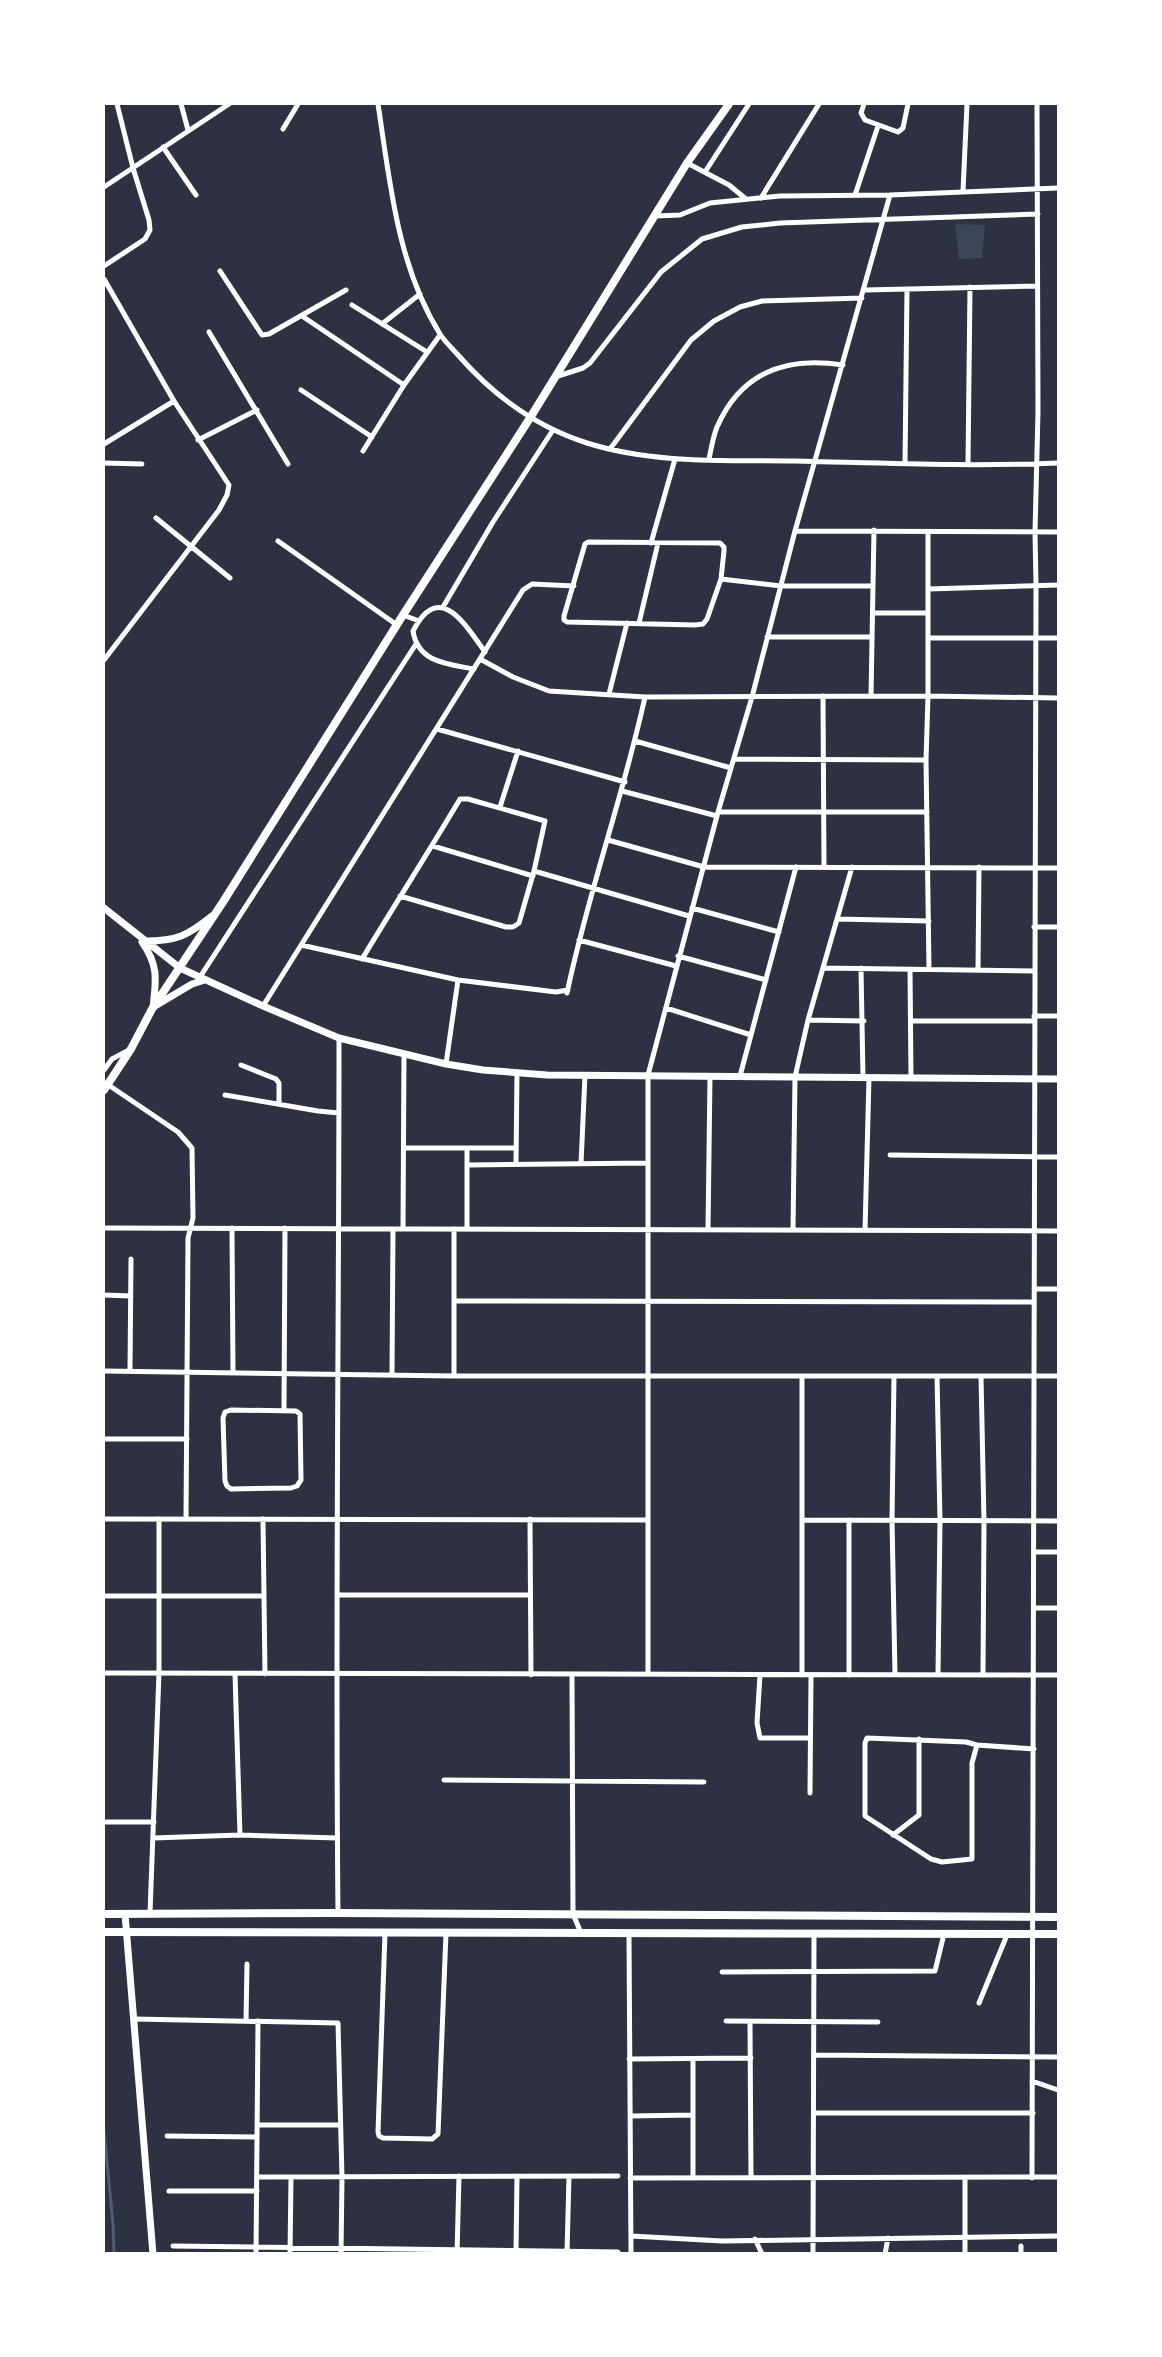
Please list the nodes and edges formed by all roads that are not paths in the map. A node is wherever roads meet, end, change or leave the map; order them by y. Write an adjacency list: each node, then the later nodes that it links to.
1 (117, 104): 18 (street)
2 (181, 104): 15 (street)
3 (229, 104): 15 (street)
4 (298, 104): 14 (street)
5 (378, 104): 40 (street)
6 (729, 104): 17 (main road)
7 (749, 104): 19 (street)
8 (819, 104): 27 (street)
9 (864, 104): 13 (street)
10 (908, 104): 13 (street)
11 (967, 104): 23 (street)
12 (1037, 104): 21 (street)
13 (878, 126): 25 (street)
14 (283, 129)
15 (188, 130): 16 (street)
16 (163, 147): 18 (street); 24 (street)
17 (687, 163): 19 (street); 30 (main road)
18 (133, 168): 20 (street); 32 (street)
19 (705, 172): 28 (street)
20 (104, 187)
21 (1038, 188): 22 (street); 23 (street); 29 (street)
22 (1059, 188)
23 (963, 192): 26 (street)
24 (196, 195)
25 (855, 195): 26 (street); 27 (street)
26 (890, 195): 31 (street)
27 (761, 198): 28 (street)
28 (746, 199): 30 (street)
29 (1038, 214): 31 (street); 35 (street)
30 (655, 216): 49 (main road)
31 (884, 221): 39 (street); 49 (street)
32 (104, 266)
33 (220, 271): 43 (street)
34 (104, 279): 52 (street)
35 (1036, 286): 36 (street); 70 (street)
36 (970, 287): 37 (street); 69 (street)
37 (907, 289): 39 (street); 65 (street)
38 (346, 290): 43 (street)
39 (865, 290): 41 (street)
40 (420, 294): 44 (street); 46 (street)
41 (862, 298): 48 (street); 59 (street)
42 (352, 305): 44 (street)
43 (302, 316): 50 (street)
44 (382, 324): 47 (street)
45 (209, 332): 53 (street)
46 (440, 335): 47 (street); 54 (street)
47 (427, 352): 50 (street)
48 (843, 365): 62 (street); 63 (street)
49 (555, 377): 54 (main road)
50 (404, 385): 56 (street)
51 (301, 390): 56 (street)
52 (174, 401): 57 (street); 58 (street)
53 (257, 410): 57 (street); 68 (street)
54 (530, 418): 55 (street); 92 (main road)
55 (553, 430): 59 (street); 89 (street)
56 (372, 437): 60 (street)
57 (198, 440): 80 (street)
58 (104, 444)
59 (610, 449): 61 (street)
60 (363, 451)
61 (675, 459): 62 (street); 78 (street)
62 (709, 459): 63 (street)
63 (816, 461): 65 (street); 72 (street)
64 (104, 463): 67 (street)
65 (905, 463): 69 (street)
66 (1059, 463): 70 (street)
67 (142, 464)
68 (288, 464)
69 (968, 464): 70 (street)
70 (1036, 464): 75 (street)
71 (156, 518): 80 (street)
72 (795, 531): 73 (street); 86 (street)
73 (874, 531): 74 (street); 87 (street)
74 (928, 532): 75 (street); 88 (street)
75 (1035, 532): 76 (street); 83 (street)
76 (1059, 532)
77 (278, 541): 96 (street)
78 (651, 543): 79 (street); 85 (street)
79 (658, 543): 82 (street); 95 (street)
80 (190, 547): 81 (street); 105 (street)
81 (230, 578)
82 (720, 579): 86 (street); 95 (street)
83 (1036, 585): 84 (street); 88 (street); 100 (street)
84 (1059, 585)
85 (574, 586): 94 (street); 103 (street)
86 (781, 586): 87 (street); 97 (street)
87 (873, 586): 90 (street)
88 (928, 589): 91 (street)
89 (442, 607): 93 (street); 103 (street)
90 (874, 613): 91 (street); 98 (street)
91 (928, 613): 99 (street)
92 (403, 615): 93 (street); 96 (main road)
93 (418, 621): 102 (street)
94 (627, 622): 95 (street); 107 (street)
95 (639, 623)
96 (397, 625): 143 (main road)
97 (767, 637): 98 (street); 108 (street)
98 (873, 637): 110 (street)
99 (928, 638): 100 (street); 111 (street)
100 (1035, 638): 101 (street); 113 (street)
101 (1059, 638)
102 (416, 644): 106 (street); 164 (street)
103 (485, 652): 104 (street)
104 (480, 659): 106 (street); 107 (street)
105 (104, 660)
106 (474, 669): 115 (street)
107 (609, 694): 112 (street)
108 (752, 696): 109 (street); 112 (street); 118 (street)
109 (823, 696): 110 (street); 119 (street)
110 (871, 696): 111 (street)
111 (928, 696): 113 (street); 120 (street)
112 (645, 697): 116 (street)
113 (1035, 698): 114 (street); 136 (street)
114 (1059, 698)
115 (437, 729): 117 (street); 153 (street)
116 (635, 741): 121 (street); 122 (street)
117 (518, 751): 122 (street); 124 (street)
118 (734, 759): 119 (street); 121 (street)
119 (824, 759): 120 (street); 125 (street)
120 (926, 760): 126 (street)
121 (731, 768): 127 (street)
122 (625, 782): 123 (street)
123 (622, 791): 127 (street); 128 (street)
124 (500, 807): 129 (street); 138 (street)
125 (824, 812): 126 (street); 127 (street); 132 (street)
126 (927, 812): 134 (street)
127 (717, 814): 130 (street)
128 (608, 840): 130 (street); 139 (street)
129 (433, 846): 138 (street); 140 (street)
130 (704, 867): 131 (street); 142 (street)
131 (796, 867): 132 (street); 149 (street)
132 (824, 867): 133 (street)
133 (852, 867): 134 (street); 145 (street)
134 (929, 867): 135 (street); 146 (street)
135 (979, 867): 136 (street); 162 (street)
136 (1034, 867): 137 (street); 147 (street)
137 (1059, 868)
138 (534, 873): 139 (street); 140 (street)
139 (593, 888): 144 (street); 152 (street)
140 (400, 896): 155 (street)
141 (104, 908): 150 (street)
142 (692, 908): 144 (street); 149 (street)
143 (216, 913): 151 (street); 157 (main road)
144 (689, 916): 154 (street)
145 (837, 919): 146 (street); 158 (street)
146 (929, 921): 161 (street)
147 (1034, 927): 148 (street); 163 (street)
148 (1059, 927)
149 (779, 932): 166 (street)
150 (137, 934): 151 (street); 168 (street)
151 (145, 940): 157 (street)
152 (579, 940): 156 (street); 165 (street)
153 (301, 945): 155 (street); 167 (street)
154 (678, 956): 156 (street); 166 (street)
155 (362, 959): 165 (street)
156 (676, 966): 169 (street)
157 (180, 968): 164 (street); 168 (main road)
158 (823, 968): 159 (street); 172 (street)
159 (861, 968): 160 (street); 173 (street)
160 (910, 969): 161 (street); 174 (street)
161 (930, 969): 162 (street)
162 (978, 970): 163 (street)
163 (1035, 971): 171 (street)
164 (203, 978): 167 (street); 168 (street)
165 (458, 980): 179 (street)
166 (766, 980): 175 (street)
167 (263, 1006): 176 (street)
168 (153, 1008): 177 (main road)
169 (666, 1008): 175 (street); 184 (street)
170 (1059, 1016): 171 (street)
171 (1034, 1019): 174 (street); 191 (street)
172 (808, 1020): 173 (street); 187 (street)
173 (864, 1021): 188 (street)
174 (911, 1021): 189 (street)
175 (751, 1035): 186 (street)
176 (339, 1038): 178 (street); 195 (street)
177 (131, 1048): 181 (street); 192 (main road)
178 (404, 1053): 179 (street); 196 (street)
179 (446, 1064): 182 (street)
180 (241, 1065): 194 (street)
181 (104, 1070)
182 (517, 1072): 183 (street); 198 (street)
183 (585, 1075): 184 (street); 204 (street)
184 (648, 1076): 185 (street); 202 (street)
185 (710, 1076): 186 (street); 216 (street)
186 (740, 1076): 187 (street)
187 (795, 1077): 188 (street); 217 (street)
188 (866, 1078): 189 (street); 218 (street)
189 (911, 1078): 191 (street)
190 (1059, 1079): 191 (street)
191 (1035, 1080): 200 (street)
192 (105, 1087): 207 (street)
193 (225, 1095): 194 (street)
194 (279, 1104): 195 (street)
195 (339, 1113): 210 (street)
196 (404, 1148): 197 (street); 212 (street)
197 (467, 1148): 198 (street); 205 (street)
198 (516, 1148): 203 (street)
199 (890, 1155): 200 (street)
200 (1035, 1157): 201 (street); 219 (street)
201 (1059, 1157)
202 (648, 1163): 204 (street); 215 (street)
203 (516, 1164): 204 (street); 205 (street)
204 (581, 1164)
205 (467, 1165): 214 (street)
206 (104, 1228): 207 (street)
207 (190, 1228): 208 (street); 231 (street)
208 (232, 1228): 209 (street); 232 (street)
209 (285, 1228): 210 (street); 233 (street)
210 (338, 1228): 211 (street); 234 (street)
211 (393, 1229): 212 (street); 235 (street)
212 (403, 1229): 213 (street)
213 (454, 1229): 214 (street); 226 (street)
214 (467, 1229): 215 (street)
215 (648, 1229): 216 (street); 227 (street)
216 (708, 1230): 217 (street)
217 (793, 1230): 218 (street)
218 (865, 1230): 219 (street)
219 (1035, 1231): 220 (street); 223 (street)
220 (1059, 1231)
221 (131, 1259): 225 (street)
222 (1059, 1288): 223 (street)
223 (1034, 1289): 228 (street)
224 (104, 1295): 225 (street)
225 (131, 1296): 229 (street)
226 (455, 1301): 227 (street); 237 (street)
227 (648, 1301): 228 (street); 236 (street)
228 (1034, 1302): 242 (street)
229 (130, 1370): 230 (street); 231 (street)
230 (104, 1371)
231 (188, 1371): 232 (street); 246 (street)
232 (233, 1372): 233 (street)
233 (285, 1372): 234 (street); 244 (street)
234 (336, 1373): 235 (street); 252 (street)
235 (392, 1375): 237 (street)
236 (648, 1375): 237 (street); 238 (street); 253 (street)
237 (454, 1376)
238 (802, 1376): 239 (street); 254 (street)
239 (894, 1376): 240 (street); 256 (street)
240 (937, 1376): 241 (street); 257 (street)
241 (981, 1376): 242 (street); 258 (street)
242 (1035, 1376): 243 (street); 259 (street)
243 (1059, 1376)
244 (284, 1411): 244 (street)
245 (104, 1439): 246 (street)
246 (187, 1439): 249 (street)
247 (104, 1518): 248 (street)
248 (159, 1519): 249 (street); 266 (street)
249 (186, 1519): 250 (street)
250 (263, 1519): 252 (street); 267 (street)
251 (530, 1519): 252 (street); 253 (street); 264 (street)
252 (338, 1520): 263 (street)
253 (648, 1520): 276 (street)
254 (802, 1520): 255 (street); 279 (street)
255 (849, 1520): 256 (street); 281 (street)
256 (892, 1520): 257 (street); 282 (street)
257 (940, 1521): 258 (street); 283 (street)
258 (984, 1521): 259 (street); 284 (street)
259 (1035, 1521): 260 (street); 261 (street)
260 (1059, 1521)
261 (1035, 1552): 262 (street); 268 (street)
262 (1059, 1552)
263 (338, 1595): 264 (street); 274 (street)
264 (530, 1595): 277 (street)
265 (104, 1596): 266 (street)
266 (161, 1596): 267 (street); 271 (street)
267 (264, 1596): 273 (street)
268 (1034, 1608): 269 (street); 285 (street)
269 (1059, 1608)
270 (104, 1673): 271 (street)
271 (159, 1673): 272 (street); 296 (street)
272 (235, 1674): 273 (street); 297 (street)
273 (265, 1674): 274 (street)
274 (335, 1674): 277 (street); 300 (street)
275 (572, 1674): 276 (street); 277 (street); 292 (street)
276 (648, 1674): 278 (street)
277 (531, 1675)
278 (760, 1675): 279 (street); 287 (street)
279 (802, 1675): 280 (street)
280 (811, 1675): 281 (street); 287 (street)
281 (849, 1675): 282 (street)
282 (895, 1675): 283 (street)
283 (938, 1675): 284 (street)
284 (983, 1675): 285 (street)
285 (1034, 1675): 286 (street); 290 (street)
286 (1059, 1675)
287 (810, 1738): 294 (street)
288 (920, 1739): 289 (street); 298 (street); 298 (street)
289 (976, 1745): 290 (street); 298 (street)
290 (1034, 1749): 306 (street)
291 (444, 1780): 292 (street)
292 (572, 1782): 293 (street); 305 (street)
293 (704, 1782)
294 (810, 1793)
295 (104, 1822): 296 (street)
296 (154, 1822): 299 (street)
297 (240, 1835): 299 (street); 300 (street)
298 (893, 1835)
299 (153, 1838): 301 (street)
300 (337, 1838): 302 (street)
301 (150, 1913): 302 (main road); 304 (main road)
302 (338, 1913): 305 (main road)
303 (104, 1914): 304 (main road)
304 (125, 1914): 309 (street)
305 (573, 1914): 306 (main road); 312 (street)
306 (1034, 1917): 307 (main road); 316 (street)
307 (1059, 1917)
308 (104, 1932): 309 (main road)
309 (127, 1933): 310 (main road); 323 (street)
310 (385, 1933): 311 (main road); 311 (street)
311 (446, 1933): 312 (main road)
312 (581, 1933): 313 (main road)
313 (629, 1934): 314 (main road); 334 (street)
314 (814, 1934): 315 (main road); 320 (street)
315 (944, 1934): 318 (main road); 320 (street)
316 (1034, 1934): 317 (main road); 318 (main road); 331 (street)
317 (1059, 1934)
318 (1007, 1935): 322 (street)
319 (247, 1964): 324 (street)
320 (816, 1971): 321 (street); 329 (street)
321 (722, 1972)
322 (979, 2002)
323 (134, 2019): 324 (street); 378 (street)
324 (246, 2021): 325 (street)
325 (258, 2021): 342 (street); 343 (street)
326 (726, 2021): 328 (street)
327 (878, 2022): 329 (street)
328 (750, 2023): 329 (street); 333 (street)
329 (815, 2023): 330 (street)
330 (815, 2055): 331 (street); 338 (street)
331 (1032, 2057): 332 (street); 336 (street)
332 (1059, 2057)
333 (751, 2058): 335 (street); 356 (street)
334 (628, 2059): 335 (street); 341 (street)
335 (693, 2059): 340 (street)
336 (1032, 2081): 337 (street); 339 (street)
337 (1059, 2090)
338 (814, 2113): 339 (street); 357 (street)
339 (1032, 2113): 359 (street)
340 (693, 2115): 341 (street); 355 (street)
341 (630, 2116): 354 (street)
342 (257, 2124): 343 (street); 345 (street)
343 (340, 2125): 352 (street)
344 (167, 2136): 345 (street)
345 (257, 2137): 350 (street)
346 (459, 2176): 347 (street); 352 (street); 374 (street)
347 (517, 2176): 348 (street); 375 (street)
348 (569, 2176): 349 (street); 376 (street)
349 (618, 2176)
350 (257, 2177): 351 (street); 361 (street)
351 (291, 2177): 352 (street); 371 (street)
352 (342, 2177): 372 (street)
353 (1059, 2177): 359 (street)
354 (630, 2178): 355 (street); 362 (street)
355 (693, 2178): 356 (street)
356 (751, 2178): 357 (street)
357 (814, 2178): 358 (street); 365 (street)
358 (965, 2178): 359 (street); 364 (street)
359 (1032, 2178)
360 (169, 2191): 361 (street)
361 (257, 2191): 370 (street)
362 (631, 2236): 367 (street); 379 (street)
363 (1059, 2236): 364 (street)
364 (966, 2237): 366 (street); 383 (street)
365 (813, 2238): 366 (street); 367 (street); 381 (street)
366 (888, 2238): 382 (street)
367 (755, 2239): 380 (street)
368 (173, 2246): 370 (street)
369 (1021, 2246): 384 (street)
370 (256, 2250): 371 (street)
371 (290, 2250): 372 (street)
372 (341, 2251): 373 (street)
373 (397, 2251): 374 (street)
374 (457, 2252): 375 (street)
375 (516, 2252): 376 (street)
376 (567, 2252): 377 (street)
377 (618, 2252)
378 (153, 2253)
379 (631, 2253)
380 (762, 2253)
381 (813, 2253)
382 (885, 2253)
383 (965, 2253)
384 (1021, 2253)

